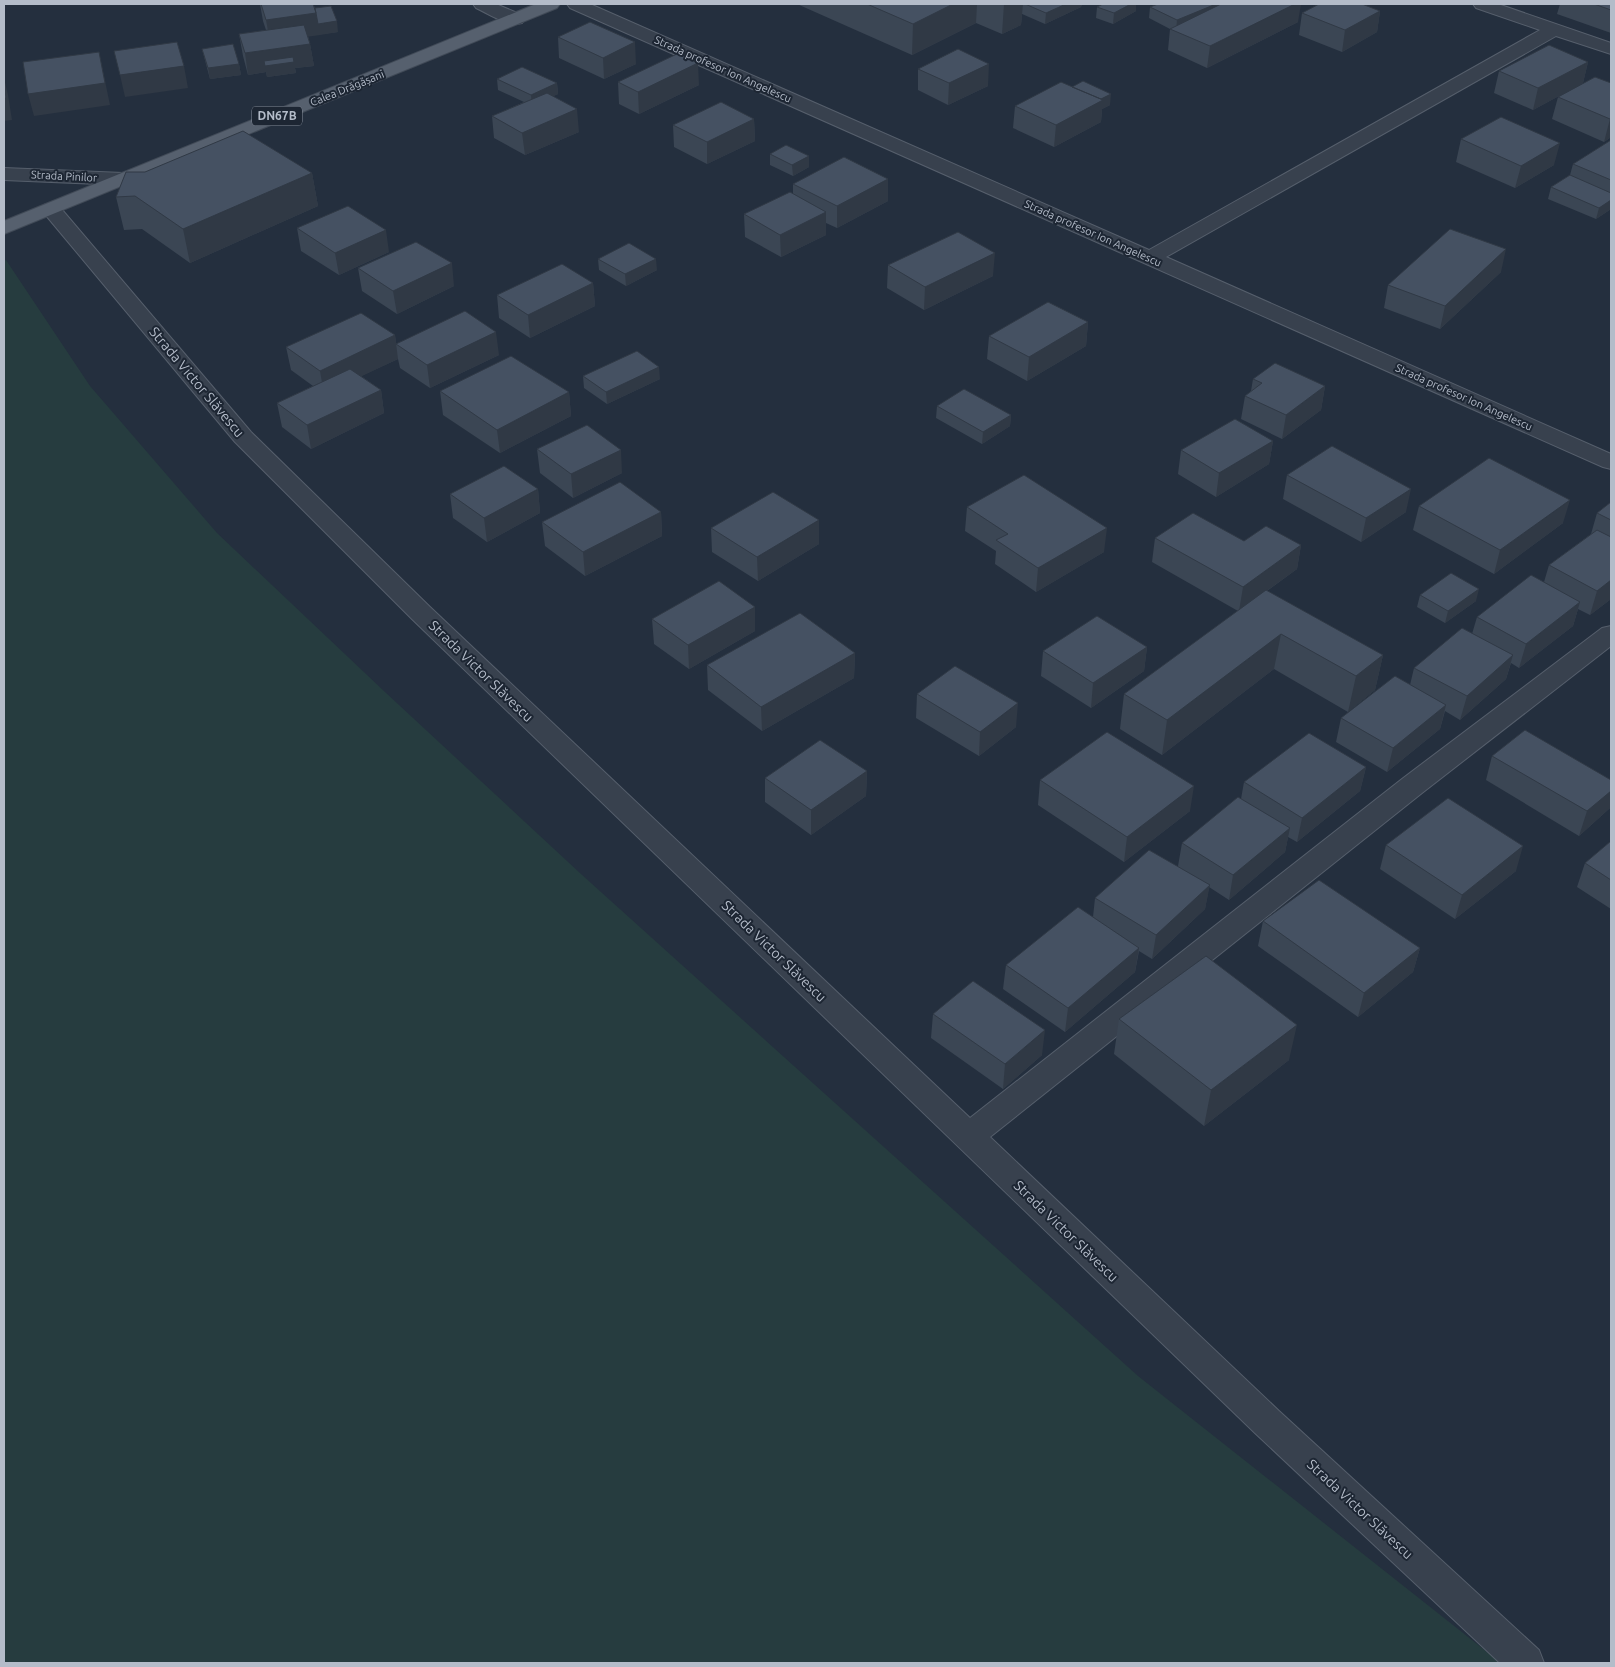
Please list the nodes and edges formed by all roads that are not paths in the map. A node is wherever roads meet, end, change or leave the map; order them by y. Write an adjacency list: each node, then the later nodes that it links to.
1 (482, 4): 5 (street)
2 (551, 4): 5 (main road, Calea Drăgășani / DN67B)
3 (576, 4): 12 (street, Strada profesor Ion Angelescu)
4 (1482, 4): 6 (street)
5 (516, 18): 9 (main road, Calea Drăgășani / DN67B)
6 (1555, 29): 7 (street); 12 (street)
7 (1611, 49)
8 (4, 174): 9 (street, Strada Pinilor)
9 (123, 179): 10 (main road, Calea Drăgășani / DN67B)
10 (51, 209): 11 (main road, Calea Drăgășani / DN67B); 15 (street, Strada Victor Slăvescu)
11 (4, 228)
12 (1149, 258): 13 (street, Strada profesor Ion Angelescu)
13 (1611, 462)
14 (1611, 634): 15 (street)
15 (968, 1137): 16 (street, Strada Victor Slăvescu)
16 (1526, 1663)

